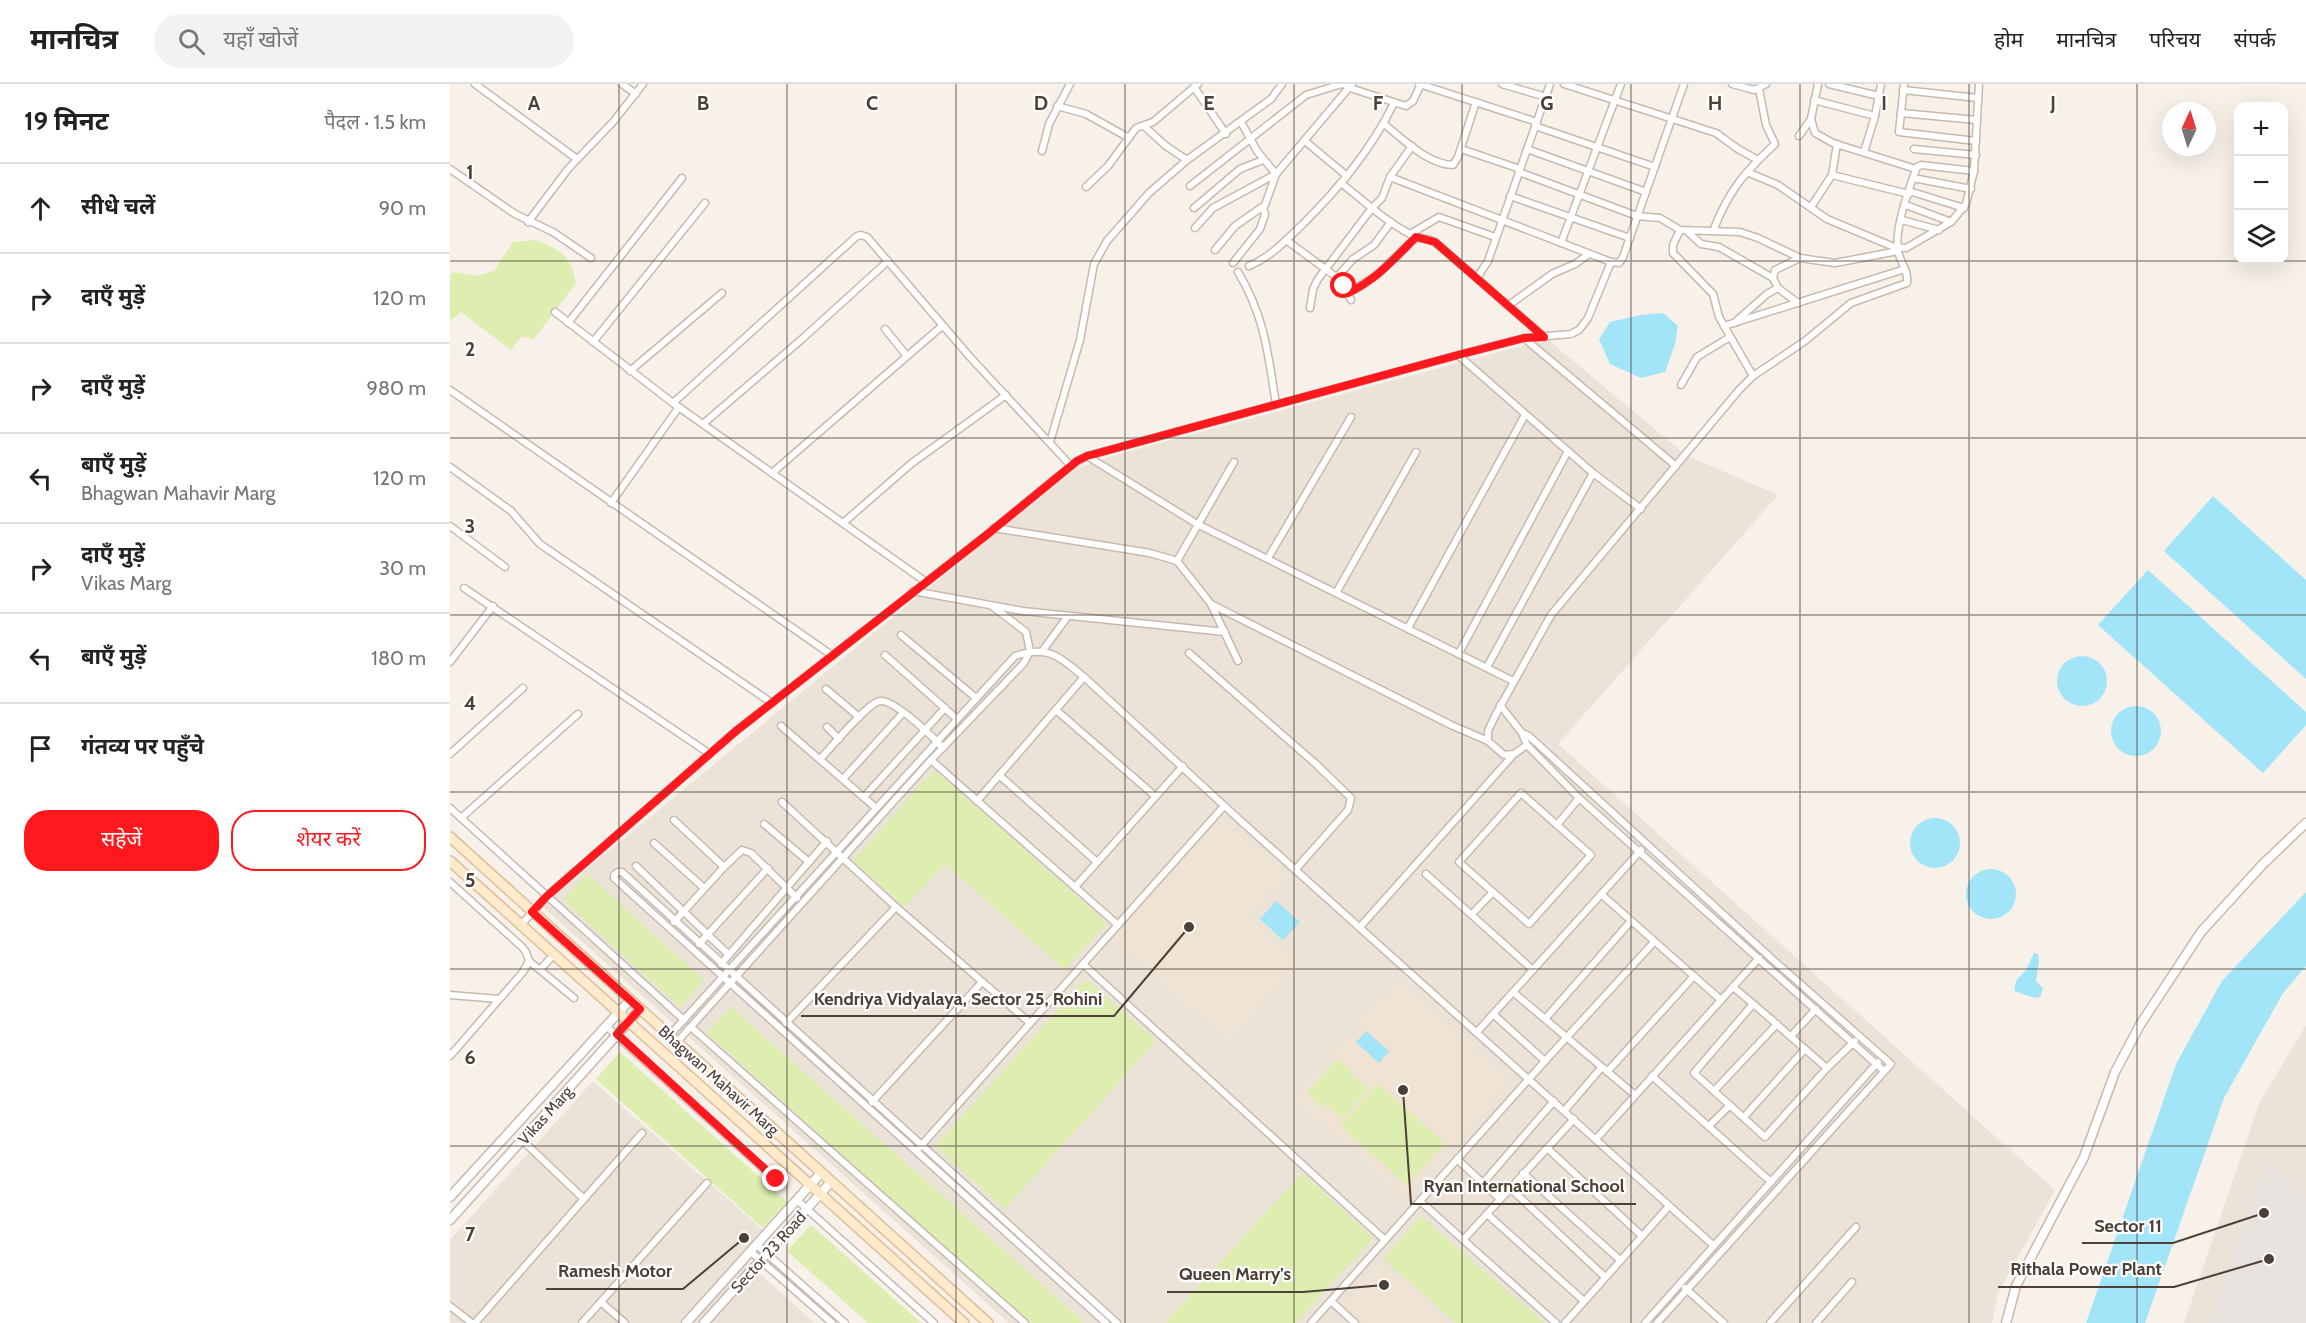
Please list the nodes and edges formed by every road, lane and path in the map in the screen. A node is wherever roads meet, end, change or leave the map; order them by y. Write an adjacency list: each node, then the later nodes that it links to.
1 (476, 84): 55 (street)
2 (622, 84): 22 (street)
3 (643, 84): 22 (street)
4 (1070, 84): 30 (street)
5 (1282, 84): 36 (street)
6 (1420, 84): 28 (street); 29 (street)
7 (1502, 84): 24 (street)
8 (1550, 84): 24 (street)
9 (1564, 84): 27 (street)
10 (1621, 84): 27 (street)
11 (1684, 84): 33 (street)
12 (1732, 84): 21 (street)
13 (1766, 84): 21 (street)
14 (1818, 84): 26 (street)
15 (1829, 84): 23 (street)
16 (1881, 84): 23 (street)
17 (1979, 84): 25 (street)
18 (1196, 86): 39 (street); 40 (street)
19 (1351, 86): 29 (street); 43 (street); 44 (street)
20 (1903, 87): 25 (street); 31 (street)
21 (1759, 88): 58 (street)
22 (636, 94): 55 (street)
23 (1879, 96): 32 (street)
24 (1546, 97): 38 (street)
25 (1978, 98): 35 (street)
26 (1814, 99): 32 (street); 34 (street)
27 (1615, 101): 33 (street); 48 (street)
28 (1476, 102): 38 (street); 49 (street)
29 (1394, 104): 37 (street)
30 (1057, 106): 42 (street); 52 (street)
31 (1901, 113): 35 (street); 45 (street)
32 (1875, 116): 53 (street)
33 (1671, 119): 58 (street); 59 (street)
34 (1811, 119): 41 (street); 46 (street)
35 (1977, 120): 45 (street)
36 (1241, 122): 40 (street); 43 (street)
37 (1384, 124): 47 (street); 68 (street)
38 (1536, 124): 48 (street); 50 (street)
39 (1144, 126): 42 (street); 56 (street)
40 (1226, 134): 56 (street)
41 (1799, 136)
42 (1130, 138): 74 (street)
43 (1249, 138): 57 (street); 73 (street)
44 (1305, 141): 66 (street); 68 (street)
45 (1976, 141): 54 (street)
46 (1837, 144): 53 (street); 67 (street)
47 (1412, 146): 49 (street); 69 (street)
48 (1597, 147): 59 (street); 63 (street)
49 (1461, 149): 61 (street)
50 (1527, 149): 61 (street); 63 (street)
51 (1914, 149): 54 (street)
52 (1042, 151)
53 (1864, 152): 62 (street)
54 (1976, 155): 64 (street)
55 (577, 159): 91 (street)
56 (1187, 160): 147 (street)
57 (1263, 160): 66 (street); 84 (street)
58 (1758, 160): 65 (street)
59 (1655, 167): 76 (street)
60 (450, 169): 91 (street)
61 (1519, 170): 78 (street); 79 (street)
62 (1916, 170): 64 (street); 71 (street)
63 (1588, 171): 76 (street); 78 (street)
64 (1974, 171): 75 (street)
65 (1747, 172): 83 (street); 97 (street)
66 (1276, 174): 82 (street); 94 (street)
67 (1832, 175): 77 (street); 83 (street)
68 (1347, 176): 72 (street)
69 (1390, 177): 85 (street); 90 (street)
70 (682, 178): 126 (street)
71 (1913, 178): 75 (street); 77 (street)
72 (1341, 183): 85 (street); 101 (street)
73 (1190, 186)
74 (1086, 187)
75 (1971, 189): 86 (street)
76 (1646, 192): 87 (street)
77 (1909, 193): 81 (street); 86 (street)
78 (1579, 194): 87 (street); 88 (street)
79 (1510, 196): 88 (street); 90 (street)
80 (705, 203): 134 (street)
81 (1906, 205): 89 (street); 93 (street)
82 (1263, 207): 103 (street); 110 (street)
83 (1810, 207): 104 (street)
84 (1194, 208)
85 (1372, 208): 92 (street); 113 (street)
86 (1964, 208): 93 (street)
87 (1637, 216): 96 (street); 100 (street)
88 (1570, 218): 100 (street); 102 (street)
89 (1902, 220): 95 (street); 104 (street)
90 (1501, 221): 99 (street); 102 (street)
91 (528, 222): 106 (street)
92 (1391, 222): 98 (street); 115 (street)
93 (1951, 222): 95 (street)
94 (1195, 228)
95 (1940, 230): 104 (street)
96 (1684, 231): 97 (street); 117 (street); 129 (street)
97 (1713, 231): 107 (street)
98 (1413, 236): 99 (street); 116 (street); 120 (street)
99 (1495, 237): 116 (street)
100 (1630, 238): 109 (street)
101 (1286, 240): 111 (street); 113 (street)
102 (1561, 243): 105 (street)
103 (1215, 250)
104 (1898, 250): 107 (street); 112 (street)
105 (1589, 254): 109 (street); 123 (street)
106 (591, 258)
107 (1800, 258): 117 (street)
108 (888, 261): 128 (street); 143 (street); 146 (street)
109 (1611, 262): 131 (street)
110 (1233, 263)
111 (1249, 266)
112 (1905, 269): 122 (street); 138 (street)
113 (1326, 270): 115 (street); 124 (street)
114 (1238, 272): 142 (street)
115 (1336, 277): 120 (street)
116 (1477, 278): 123 (street)
117 (1773, 278): 118 (street)
118 (1778, 288): 122 (street); 127 (street)
119 (722, 292): 137 (street)
120 (1348, 293): 121 (street)
121 (1351, 300)
122 (1798, 303): 127 (street)
123 (1509, 305): 131 (street)
124 (1310, 308)
125 (555, 312): 126 (street)
126 (568, 322): 134 (street)
127 (1733, 323): 129 (street)
128 (942, 326): 136 (street); 141 (street)
129 (1724, 326): 132 (street)
130 (885, 329): 136 (street)
131 (1544, 337): 133 (street)
132 (1730, 337): 138 (street); 139 (street)
133 (1524, 338): 135 (street); 153 (street)
134 (593, 342): 137 (street)
135 (1458, 355): 142 (street); 144 (street)
136 (907, 356): 155 (street)
137 (630, 371): 143 (street)
138 (1753, 376): 153 (street)
139 (1681, 385)
140 (450, 390): 157 (street)
141 (1006, 395): 147 (street); 159 (street)
142 (1276, 404): 150 (street)
143 (676, 405): 146 (street); 157 (street)
144 (1525, 415): 148 (street); 174 (street)
145 (1351, 417): 163 (street)
146 (703, 424): 155 (street)
147 (1050, 442): 152 (street)
148 (1568, 451): 156 (street); 180 (street)
149 (1416, 452): 169 (street)
150 (1087, 456): 152 (street); 160 (street)
151 (1234, 462): 160 (street)
152 (1071, 466): 162 (street)
153 (1676, 466): 158 (street)
154 (450, 467): 191 (street)
155 (772, 473): 159 (street)
156 (1593, 473): 158 (street); 185 (street)
157 (611, 503): 182 (street)
158 (1641, 509): 187 (street)
159 (843, 524): 166 (street)
160 (1197, 524): 163 (street); 164 (street)
161 (450, 526): 165 (street)
162 (994, 528): 164 (street); 166 (street)
163 (1268, 558): 169 (street)
164 (1177, 561): 170 (street)
165 (505, 567)
166 (926, 582): 168 (street)
167 (464, 588): 171 (street)
168 (913, 591): 172 (street); 182 (street)
169 (1336, 593): 174 (street)
170 (1211, 604): 175 (street); 205 (street)
171 (493, 606): 184 (street); 209 (street)
172 (992, 606): 173 (street); 178 (street)
173 (1068, 616): 175 (street); 177 (street)
174 (1408, 627): 180 (street)
175 (1225, 632): 183 (street)
176 (901, 634): 190 (street)
177 (1043, 650): 178 (street); 186 (street)
178 (1030, 651): 190 (street); 207 (street)
179 (1189, 653): 242 (street)
180 (1459, 653): 185 (street)
181 (885, 655): 193 (street)
182 (833, 656): 191 (street)
183 (1238, 661)
184 (450, 662)
185 (1487, 668): 187 (street)
186 (1084, 677): 194 (street); 213 (street)
187 (1513, 681): 192 (street)
188 (523, 688): 208 (street)
189 (826, 689): 197 (street)
190 (976, 698): 198 (street)
191 (772, 703): 209 (street)
192 (1500, 705): 202 (street); 205 (street)
193 (945, 708): 198 (street); 201 (street)
194 (1056, 710): 214 (street); 216 (street)
195 (903, 713): 197 (street); 201 (street); 215 (street)
196 (578, 714): 224 (street)
197 (859, 717): 203 (street)
198 (957, 719): 204 (street)
199 (781, 726): 211 (street)
200 (827, 728): 203 (street)
201 (924, 731): 204 (street); 217 (street)
202 (1522, 733): 206 (street); 232 (street)
203 (839, 739): 211 (street)
204 (936, 741): 207 (street); 223 (street)
205 (1488, 741): 210 (street)
206 (1527, 746): 210 (street); 218 (street)
207 (943, 748): 212 (street)
208 (450, 754)
209 (710, 754): 250 (street)
210 (1514, 754): 260 (street)
211 (820, 759): 215 (street)
212 (932, 760): 219 (street); 235 (street)
213 (1183, 766): 216 (street); 221 (street)
214 (999, 775): 219 (street); 238 (street)
215 (843, 779): 217 (street)
216 (1155, 796): 238 (street)
217 (864, 797): 223 (street)
218 (1579, 798): 228 (street); 234 (street)
219 (977, 801): 246 (street)
220 (782, 802): 230 (street)
221 (1224, 806): 242 (street); 259 (street)
222 (450, 808): 224 (street)
223 (876, 808): 233 (street)
224 (461, 818): 250 (street)
225 (674, 820): 240 (street)
226 (2306, 823): 388 (street)
227 (764, 824): 237 (street)
228 (1557, 825): 248 (street); 248 (street)
229 (450, 837): 253 (main road, Bhagwan Mahavir Marg)
230 (826, 842): 233 (street); 237 (street)
231 (654, 843): 247 (street)
232 (1647, 844): 234 (street); 301 (street)
233 (837, 850): 235 (street); 251 (street)
234 (1639, 852): 249 (street); 266 (street)
235 (842, 858): 251 (street); 252 (street)
236 (450, 861): 258 (main road)
237 (808, 862): 245 (street)
238 (1097, 862): 246 (street)
239 (636, 866): 254 (street)
240 (724, 867): 241 (street); 247 (street)
241 (768, 868): 245 (street); 261 (street)
242 (1295, 870): 260 (street)
243 (1426, 874): 255 (street)
244 (450, 882): 267 (street)
245 (787, 886): 251 (street); 265 (street)
246 (1075, 887): 259 (street)
247 (704, 888): 254 (street)
248 (1493, 892): 255 (street)
249 (1601, 894): 256 (street); 271 (street)
250 (547, 896): 253 (street); 291 (street)
251 (799, 899): 272 (street); 275 (street)
252 (896, 907): 276 (street); 293 (street)
253 (532, 912): 258 (street); 283 (main road, Bhagwan Mahavir Marg)
254 (684, 912): 257 (street); 261 (street)
255 (1472, 914): 271 (street)
256 (1631, 921): 262 (street); 290 (street)
257 (674, 922): 263 (street); 274 (street)
258 (521, 925): 264 (main road)
259 (1118, 925): 269 (street)
260 (1360, 927): 298 (street)
261 (707, 934): 263 (street); 265 (street)
262 (1654, 942): 273 (street); 302 (street)
263 (699, 944): 268 (street)
264 (554, 954): 270 (street); 288 (main road)
265 (729, 955): 268 (street)
266 (1759, 958): 278 (street); 287 (street)
267 (529, 961): 270 (street); 282 (street)
268 (721, 964): 272 (street)
269 (1083, 964): 294 (street); 352 (street)
270 (540, 970): 281 (street)
271 (1533, 970): 279 (street)
272 (729, 971): 274 (street); 275 (street)
273 (1694, 976): 284 (street); 311 (street)
274 (723, 977): 277 (street); 291 (street)
275 (735, 977): 277 (street); 293 (street)
276 (982, 982): 294 (street); 318 (street)
277 (730, 983): 297 (street); 329 (street)
278 (1733, 987): 284 (street); 285 (street)
279 (1513, 992): 289 (street); 290 (street)
280 (450, 994): 282 (street)
281 (574, 998)
282 (499, 999): 306 (street)
283 (630, 1000): 286 (main road, Bhagwan Mahavir Marg); 288 (street, Vikas Marg)
284 (1721, 1000): 313 (street)
285 (1753, 1004): 295 (street); 315 (street)
286 (640, 1009): 292 (street, Vikas Marg); 303 (main road, Bhagwan Mahavir Marg)
287 (1816, 1009): 300 (street); 304 (street)
288 (618, 1012): 292 (main road, Bhagwan Mahavir Marg); 296 (street, Vikas Marg)
289 (1493, 1014): 298 (street); 308 (street)
290 (1545, 1019): 302 (street)
291 (684, 1020): 303 (street)
292 (629, 1022): 299 (street, Vikas Marg); 338 (main road, Bhagwan Mahavir Marg)
293 (786, 1023): 318 (street)
294 (1030, 1023): 327 (street)
295 (1777, 1024): 300 (street); 315 (street)
296 (606, 1026): 299 (street); 341 (street, Vikas Marg)
297 (691, 1027): 303 (street); 376 (street)
298 (1477, 1032): 314 (street)
299 (617, 1034): 326 (street, Vikas Marg); 333 (street)
300 (1791, 1036): 305 (street)
301 (1859, 1036): 304 (street); 307 (street)
302 (1566, 1038): 308 (street); 311 (street)
303 (673, 1039): 331 (main road, Bhagwan Mahavir Marg)
304 (1853, 1043): 309 (street); 310 (street)
305 (1805, 1049): 310 (street); 321 (street)
306 (450, 1056)
307 (1883, 1057): 309 (street); 312 (street)
308 (1545, 1061): 314 (street)
309 (1877, 1064): 312 (street); 335 (street)
310 (1827, 1068): 321 (street)
311 (1604, 1070): 316 (street); 320 (street)
312 (1884, 1071): 361 (street)
313 (1652, 1076): 316 (street); 323 (street)
314 (1529, 1079): 317 (street); 330 (street)
315 (1714, 1091): 319 (street)
316 (1635, 1095): 325 (street)
317 (1554, 1101): 320 (street); 337 (street)
318 (872, 1102): 327 (street)
319 (1730, 1105): 321 (street); 323 (street)
320 (1565, 1110): 322 (street)
321 (1744, 1118)
322 (1574, 1119): 325 (street); 328 (street)
323 (1709, 1126): 335 (street)
324 (642, 1133): 342 (street)
325 (1596, 1138): 346 (street)
326 (522, 1140): 342 (street); 349 (street, Vikas Marg)
327 (921, 1145): 329 (street); 378 (street)
328 (1547, 1148): 332 (street); 351 (street)
329 (916, 1151): 377 (street)
330 (1457, 1159): 337 (street); 345 (street)
331 (821, 1173): 334 (main road, Bhagwan Mahavir Marg); 338 (street, Sector 23 Road)
332 (1523, 1173): 339 (street); 357 (street)
333 (776, 1179)
334 (831, 1182): 340 (street, Sector 23 Road); 375 (main road, Bhagwan Mahavir Marg)
335 (1771, 1182): 354 (street)
336 (707, 1183): 364 (street)
337 (1483, 1183): 343 (street)
338 (811, 1185): 340 (main road, Bhagwan Mahavir Marg); 344 (street, Sector 23 Road)
339 (1510, 1188): 343 (street); 358 (street)
340 (820, 1194): 347 (street, Sector 23 Road); 374 (main road)
341 (450, 1197)
342 (584, 1199): 366 (street)
343 (1500, 1199): 348 (street)
344 (797, 1200): 347 (street); 355 (street, Sector 23 Road)
345 (1420, 1201): 352 (street); 353 (street)
346 (1669, 1206): 351 (street); 354 (street)
347 (807, 1209): 356 (street, Sector 23 Road); 373 (street)
348 (1487, 1214): 353 (street); 363 (street)
349 (450, 1220)
350 (1856, 1227): 386 (street)
351 (1642, 1236): 357 (street)
352 (1385, 1240): 362 (street)
353 (1463, 1240): 381 (street)
354 (1713, 1245): 360 (street)
355 (754, 1248): 356 (street); 369 (street, Sector 23 Road)
356 (764, 1257): 370 (street, Sector 23 Road); 371 (street); 372 (street)
357 (1620, 1260): 358 (street)
358 (1605, 1277): 363 (street)
359 (1852, 1282): 387 (street)
360 (1680, 1284): 361 (street); 383 (street)
361 (1687, 1290): 384 (street); 385 (street)
362 (1330, 1301): 379 (street); 380 (street)
363 (1584, 1301): 382 (street)
364 (601, 1302): 367 (street); 368 (street)
365 (450, 1306): 366 (street)
366 (474, 1323)
367 (582, 1323)
368 (625, 1323)
369 (686, 1323)
370 (704, 1323)
371 (832, 1323)
372 (845, 1323)
373 (934, 1323)
374 (964, 1323)
375 (988, 1323)
376 (1025, 1323)
377 (1106, 1323)
378 (1117, 1323)
379 (1311, 1323)
380 (1355, 1323)
381 (1556, 1323)
382 (1565, 1323)
383 (1645, 1323)
384 (1657, 1323)
385 (1724, 1323)
386 (1770, 1323)
387 (1816, 1323)
388 (2006, 1323)

